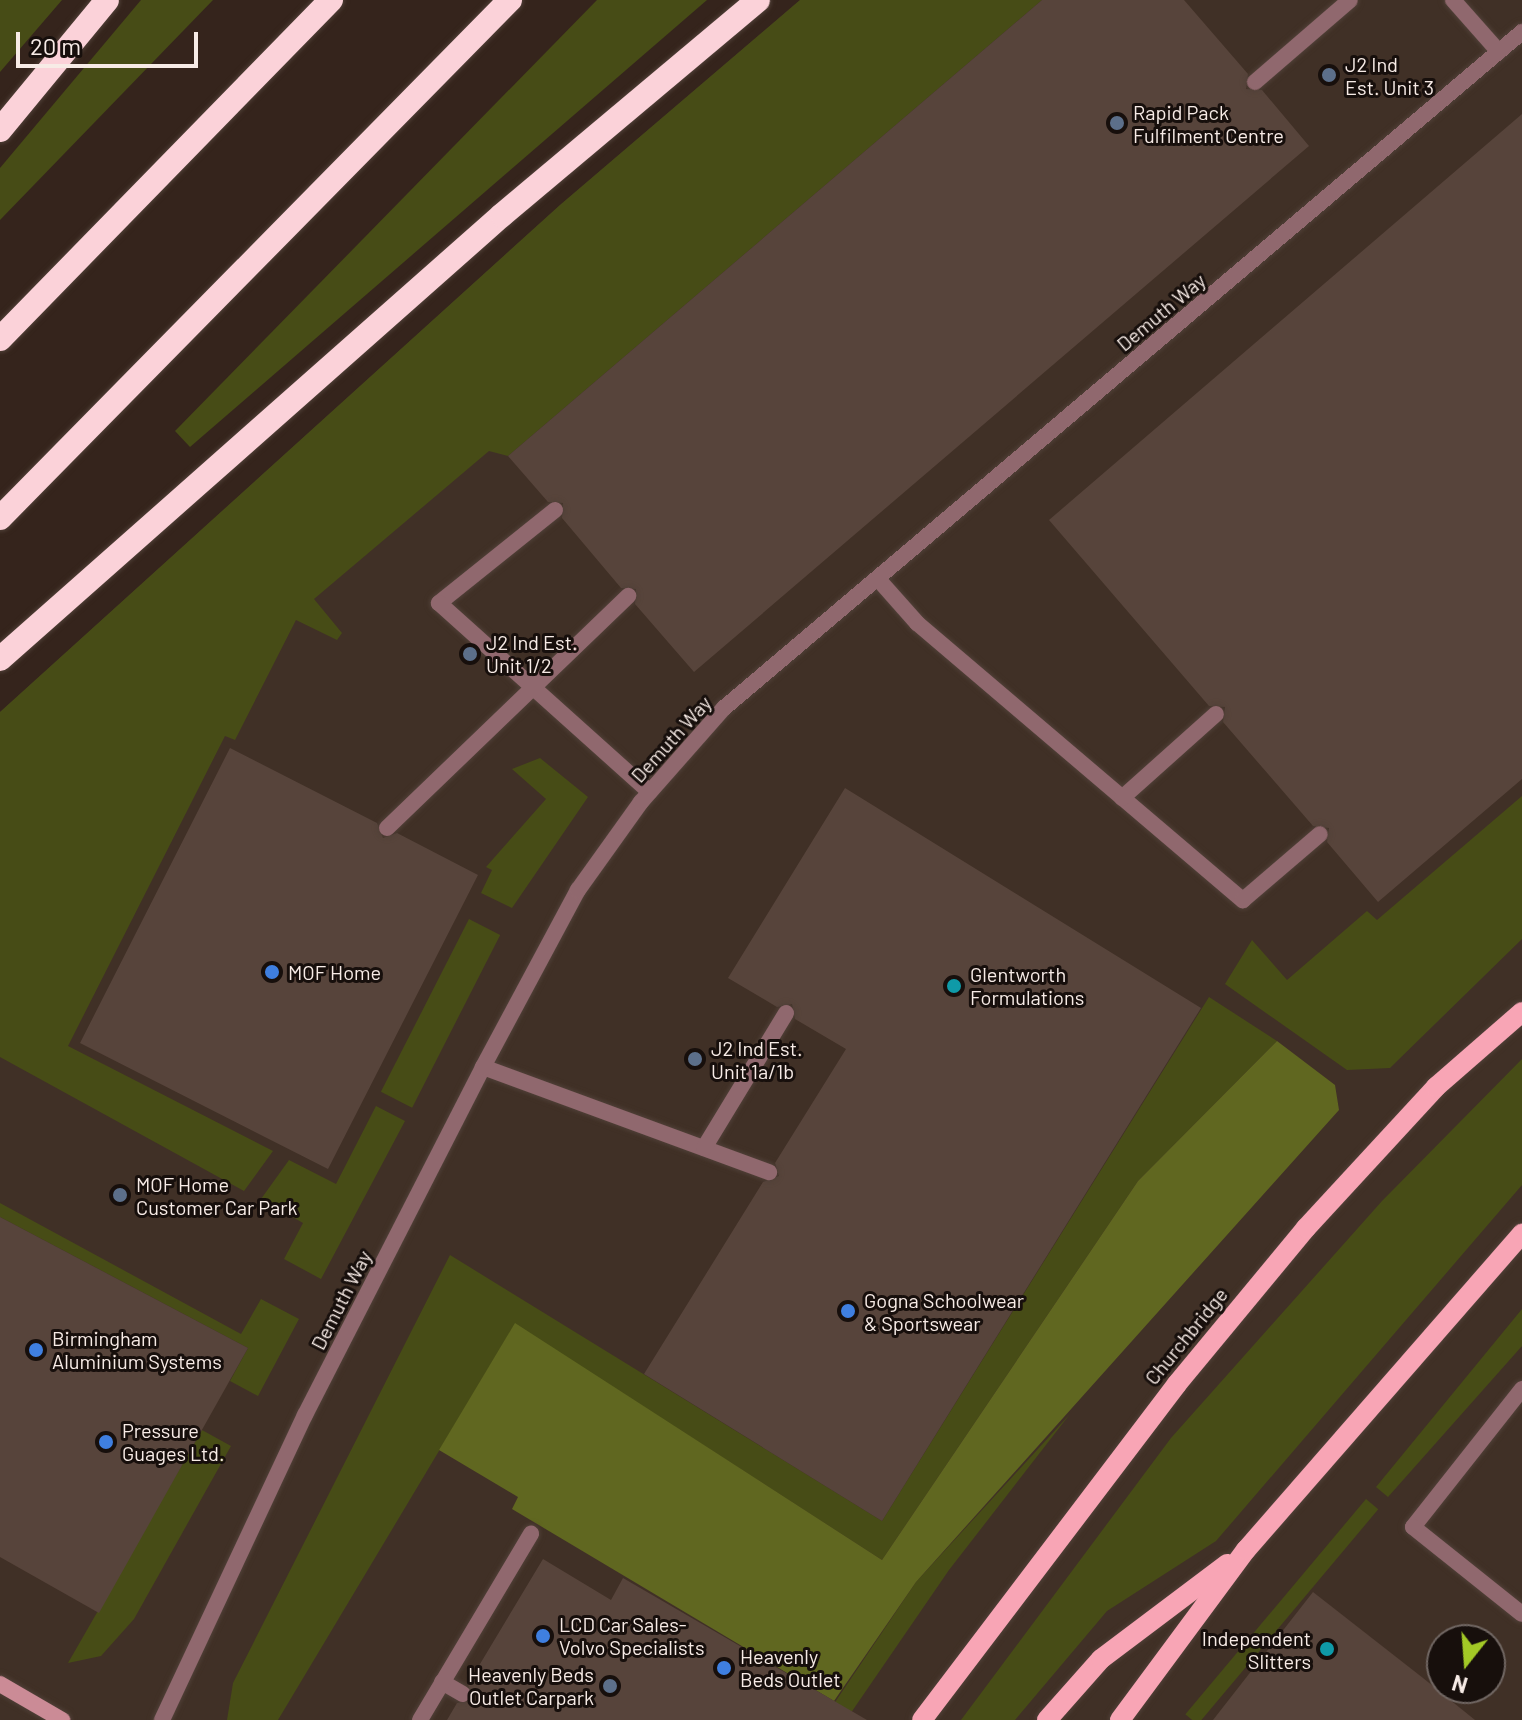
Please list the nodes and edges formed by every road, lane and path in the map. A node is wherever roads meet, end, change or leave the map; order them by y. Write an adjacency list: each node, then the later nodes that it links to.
1 (107, 0): 10 (highway)
2 (331, 0): 11 (highway)
3 (510, 0): 13 (highway)
4 (758, 0): 16 (highway)
5 (1350, 0): 9 (street)
6 (1453, 0): 8 (street)
7 (1522, 32): 8 (street, Demuth Way)
8 (1499, 52): 14 (street, Demuth Way)
9 (1255, 82)
10 (0, 130)
11 (0, 339)
12 (555, 510): 17 (street)
13 (0, 518)
14 (878, 579): 19 (street, Demuth Way); 20 (street)
15 (628, 596): 17 (street)
16 (0, 659)
17 (534, 687): 19 (street); 21 (street)
18 (1216, 714): 20 (street)
19 (650, 792): 25 (street, Demuth Way)
20 (1122, 798): 22 (street)
21 (387, 828)
22 (1320, 834)
23 (1522, 1012): 39 (main road, Churchbridge)
24 (786, 1013): 26 (street)
25 (483, 1067): 26 (street); 37 (street, Demuth Way)
26 (704, 1148): 27 (street)
27 (769, 1172)
28 (1522, 1234): 31 (main road)
29 (1522, 1389): 32 (street)
30 (531, 1534): 33 (street)
31 (1246, 1550): 40 (main road); 41 (main road)
32 (1522, 1614)
33 (442, 1682): 35 (street); 38 (street)
34 (0, 1684): 36 (main road)
35 (463, 1694)
36 (62, 1720)
37 (162, 1720)
38 (420, 1720)
39 (922, 1720)
40 (1047, 1720)
41 (1120, 1720)

